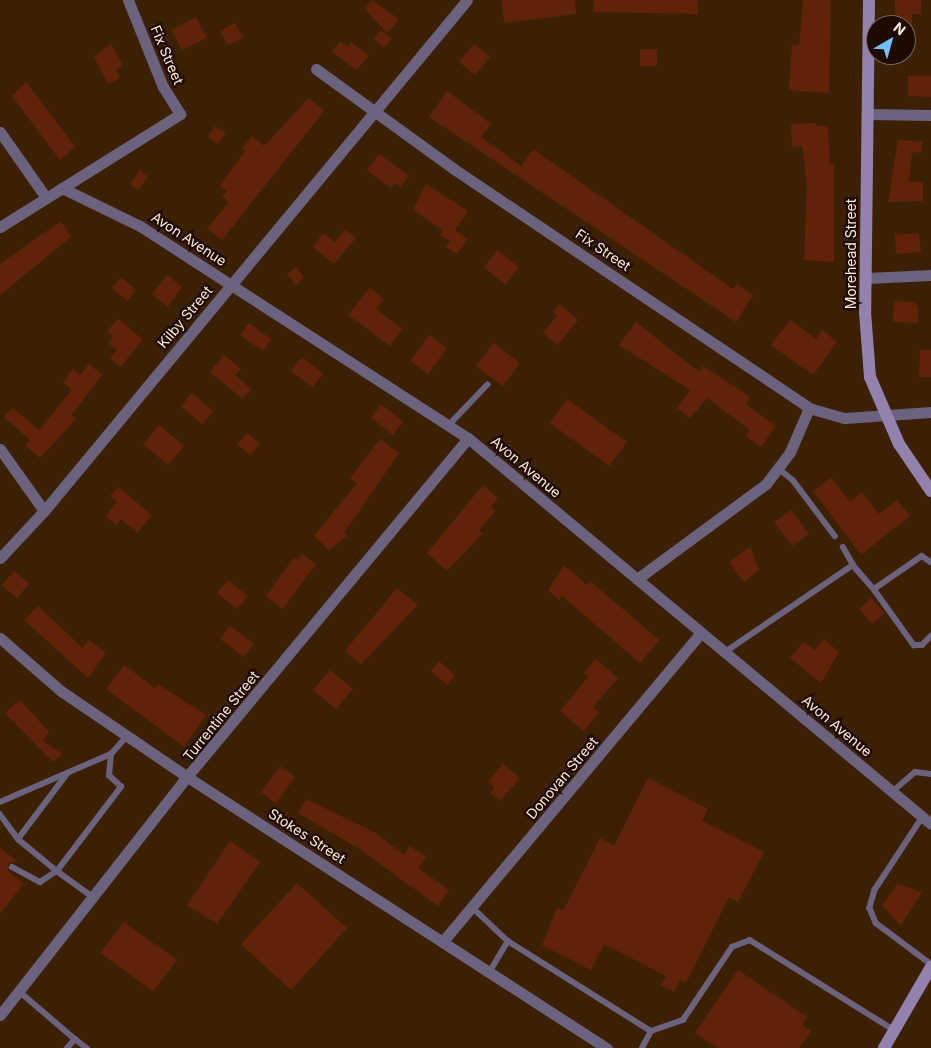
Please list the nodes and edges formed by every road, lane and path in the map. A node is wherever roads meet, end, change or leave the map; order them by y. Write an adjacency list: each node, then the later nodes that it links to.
1 (128, 0): 9 (street, Fix Street)
2 (467, 0): 5 (street, Kilby Street)
3 (869, 0): 6 (street, Morehead Street)
4 (316, 69): 5 (street, Fix Street)
5 (374, 113): 14 (street, Kilby Street); 16 (street, Fix Street)
6 (867, 114): 7 (street); 13 (street, Morehead Street)
7 (931, 115)
8 (0, 132): 10 (street)
9 (62, 188): 10 (street); 14 (street, Avon Avenue)
10 (44, 196): 11 (street)
11 (0, 227)
12 (931, 275): 13 (street)
13 (867, 278): 18 (street, Morehead Street)
14 (231, 285): 19 (street, Avon Avenue); 24 (street, Kilby Street)
15 (487, 385): 19 (lane)
16 (809, 408): 18 (street, Fix Street); 22 (street)
17 (931, 412): 18 (street, Fix Street)
18 (888, 417): 23 (street, Morehead Street)
19 (448, 426): 20 (street, Avon Avenue)
20 (468, 438): 30 (street, Avon Avenue); 40 (street, Turrentine Street)
21 (0, 449): 24 (street)
22 (778, 468): 25 (lane); 30 (street)
23 (931, 492)
24 (44, 511): 27 (street, Kilby Street)
25 (835, 536)
26 (843, 548): 29 (lane)
27 (0, 558)
28 (931, 562): 31 (lane)
29 (853, 565): 31 (lane); 35 (lane)
30 (637, 579): 32 (street, Avon Avenue)
31 (874, 589): 33 (lane)
32 (701, 633): 35 (street, Avon Avenue); 49 (street, Donovan Street)
33 (931, 636)
34 (0, 638): 36 (street, Stokes Street)
35 (724, 652): 41 (street, Avon Avenue)
36 (127, 735): 37 (lane); 40 (street, Stokes Street)
37 (111, 754): 38 (lane); 47 (lane)
38 (68, 773): 42 (lane); 45 (lane)
39 (931, 774): 41 (lane)
40 (190, 778): 48 (street, Turrentine Street); 50 (street, Stokes Street)
41 (892, 792): 44 (street, Avon Avenue)
42 (0, 802)
43 (0, 814): 45 (lane)
44 (927, 821): 52 (lane)
45 (18, 839): 47 (lane)
46 (12, 867): 47 (lane)
47 (57, 871): 48 (lane)
48 (93, 897): 54 (street, Turrentine Street)
49 (472, 907): 50 (street, Donovan Street); 51 (lane)
50 (444, 940): 53 (street, Stokes Street)
51 (508, 941): 53 (lane); 57 (lane)
52 (931, 966): 56 (street)
53 (490, 971): 61 (street, Stokes Street)
54 (20, 991): 55 (street, Turrentine Street); 58 (lane)
55 (0, 1015)
56 (894, 1030): 57 (lane); 63 (street)
57 (651, 1031): 62 (lane)
58 (75, 1038): 59 (lane); 60 (lane)
59 (67, 1048)
60 (87, 1048)
61 (607, 1048)
62 (642, 1048)
63 (884, 1048)

